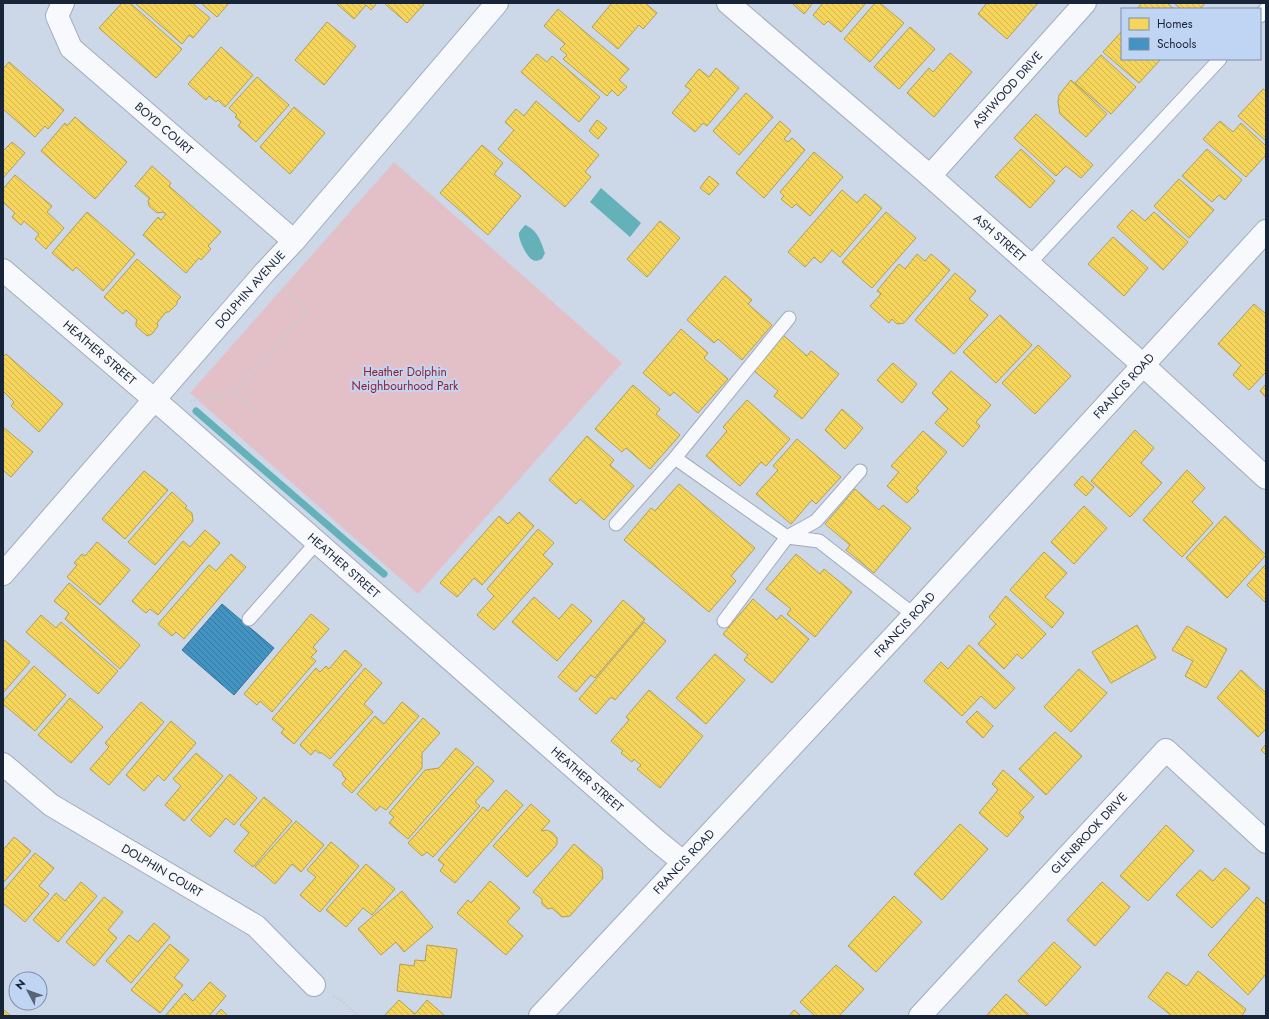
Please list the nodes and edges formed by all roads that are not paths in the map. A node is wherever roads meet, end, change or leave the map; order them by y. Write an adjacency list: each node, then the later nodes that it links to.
1 (63, 3): 8 (street, BOYD COURT)
2 (497, 3): 8 (street, DOLPHIN AVENUE)
3 (728, 3): 6 (street, ASH STREET)
4 (1085, 3): 6 (street, ASHWOOD DRIVE)
5 (1219, 60): 9 (lane)
6 (930, 176): 9 (street, ASH STREET)
7 (1266, 230): 12 (street, FRANCIS ROAD)
8 (294, 240): 13 (street, DOLPHIN AVENUE)
9 (1029, 264): 12 (street, ASH STREET)
10 (3, 270): 13 (street, HEATHER STREET)
11 (789, 318): 14 (lane)
12 (1143, 365): 16 (street, ASH STREET); 21 (street, FRANCIS ROAD)
13 (154, 399): 19 (street, HEATHER STREET); 20 (street, DOLPHIN AVENUE)
14 (675, 458): 17 (lane); 18 (lane)
15 (860, 471): 18 (lane)
16 (1266, 478)
17 (616, 524)
18 (787, 537): 21 (lane); 23 (lane)
19 (317, 542): 22 (lane); 26 (street, HEATHER STREET)
20 (3, 574)
21 (914, 615): 26 (street, FRANCIS ROAD)
22 (250, 619)
23 (724, 621)
24 (3, 764): 27 (street, DOLPHIN COURT)
25 (1266, 842): 29 (street, GLENBROOK DRIVE)
26 (683, 862): 28 (street, FRANCIS ROAD)
27 (314, 985)
28 (540, 1016)
29 (920, 1016)

